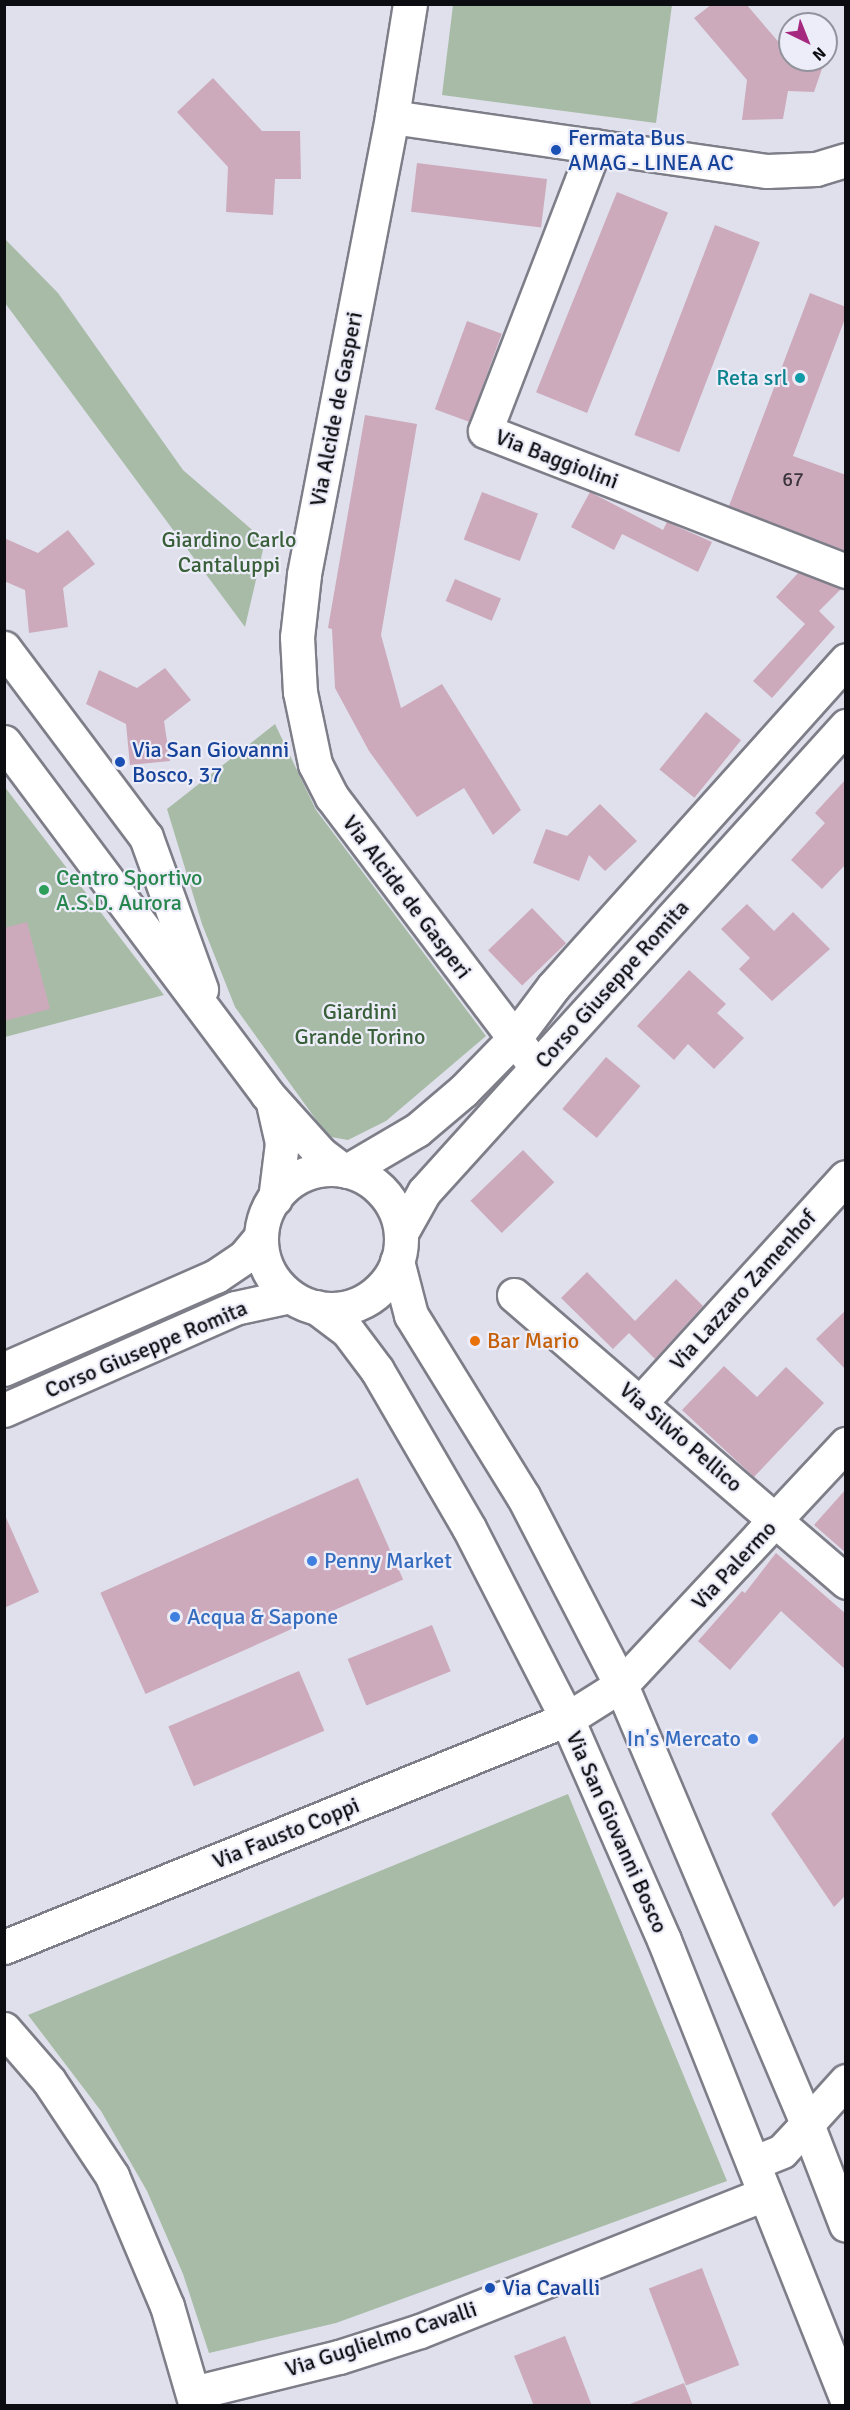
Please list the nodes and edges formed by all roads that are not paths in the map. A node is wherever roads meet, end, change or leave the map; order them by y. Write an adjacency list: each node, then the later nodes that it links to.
1 (410, 4): 2 (street, Via Alcide de Gasperi)
2 (392, 117): 3 (street); 12 (street, Via Alcide de Gasperi)
3 (595, 146): 4 (street); 5 (street, Via Baggiolini)
4 (846, 160)
5 (846, 571)
6 (4, 648): 11 (street)
7 (846, 660): 8 (street, Corso Giuseppe Romita)
8 (801, 713): 9 (street, Corso Giuseppe Romita); 12 (street, Corso Giuseppe Romita)
9 (841, 740): 13 (street, Corso Giuseppe Romita)
10 (4, 742): 11 (street)
11 (213, 1022): 14 (street)
12 (514, 1039): 13 (street, Via Alcide de Gasperi); 15 (street, Corso Giuseppe Romita)
13 (536, 1067): 19 (street, Corso Giuseppe Romita)
14 (267, 1094): 15 (street); 17 (street)
15 (344, 1171): 17 (street); 19 (street)
16 (846, 1177): 23 (street, Via Lazzaro Zamenhof)
17 (275, 1199): 18 (street)
18 (261, 1237): 21 (street); 22 (street, Corso Giuseppe Romita)
19 (399, 1247): 21 (street); 28 (street)
20 (514, 1295): 23 (street, Via Silvio Pellico)
21 (303, 1301): 24 (street, Corso Giuseppe Romita); 29 (street, Via San Giovanni Bosco)
22 (4, 1369)
23 (641, 1402): 26 (street, Via Silvio Pellico)
24 (4, 1410)
25 (846, 1444): 26 (street, Via Palermo)
26 (776, 1521): 27 (street, Via Silvio Pellico); 28 (street, Via Palermo)
27 (846, 1582)
28 (621, 1685): 29 (street, Via Palermo); 33 (street)
29 (567, 1719): 30 (street, Via Fausto Coppi); 34 (street, Via San Giovanni Bosco)
30 (4, 1947)
31 (4, 2029): 38 (street)
32 (846, 2081): 33 (street)
33 (807, 2124): 34 (street); 36 (street)
34 (753, 2163): 35 (street, Via San Giovanni Bosco)
35 (765, 2194): 37 (street, Via San Giovanni Bosco); 38 (street, Via Guglielmo Cavalli)
36 (846, 2225)
37 (846, 2398)
38 (195, 2399)

